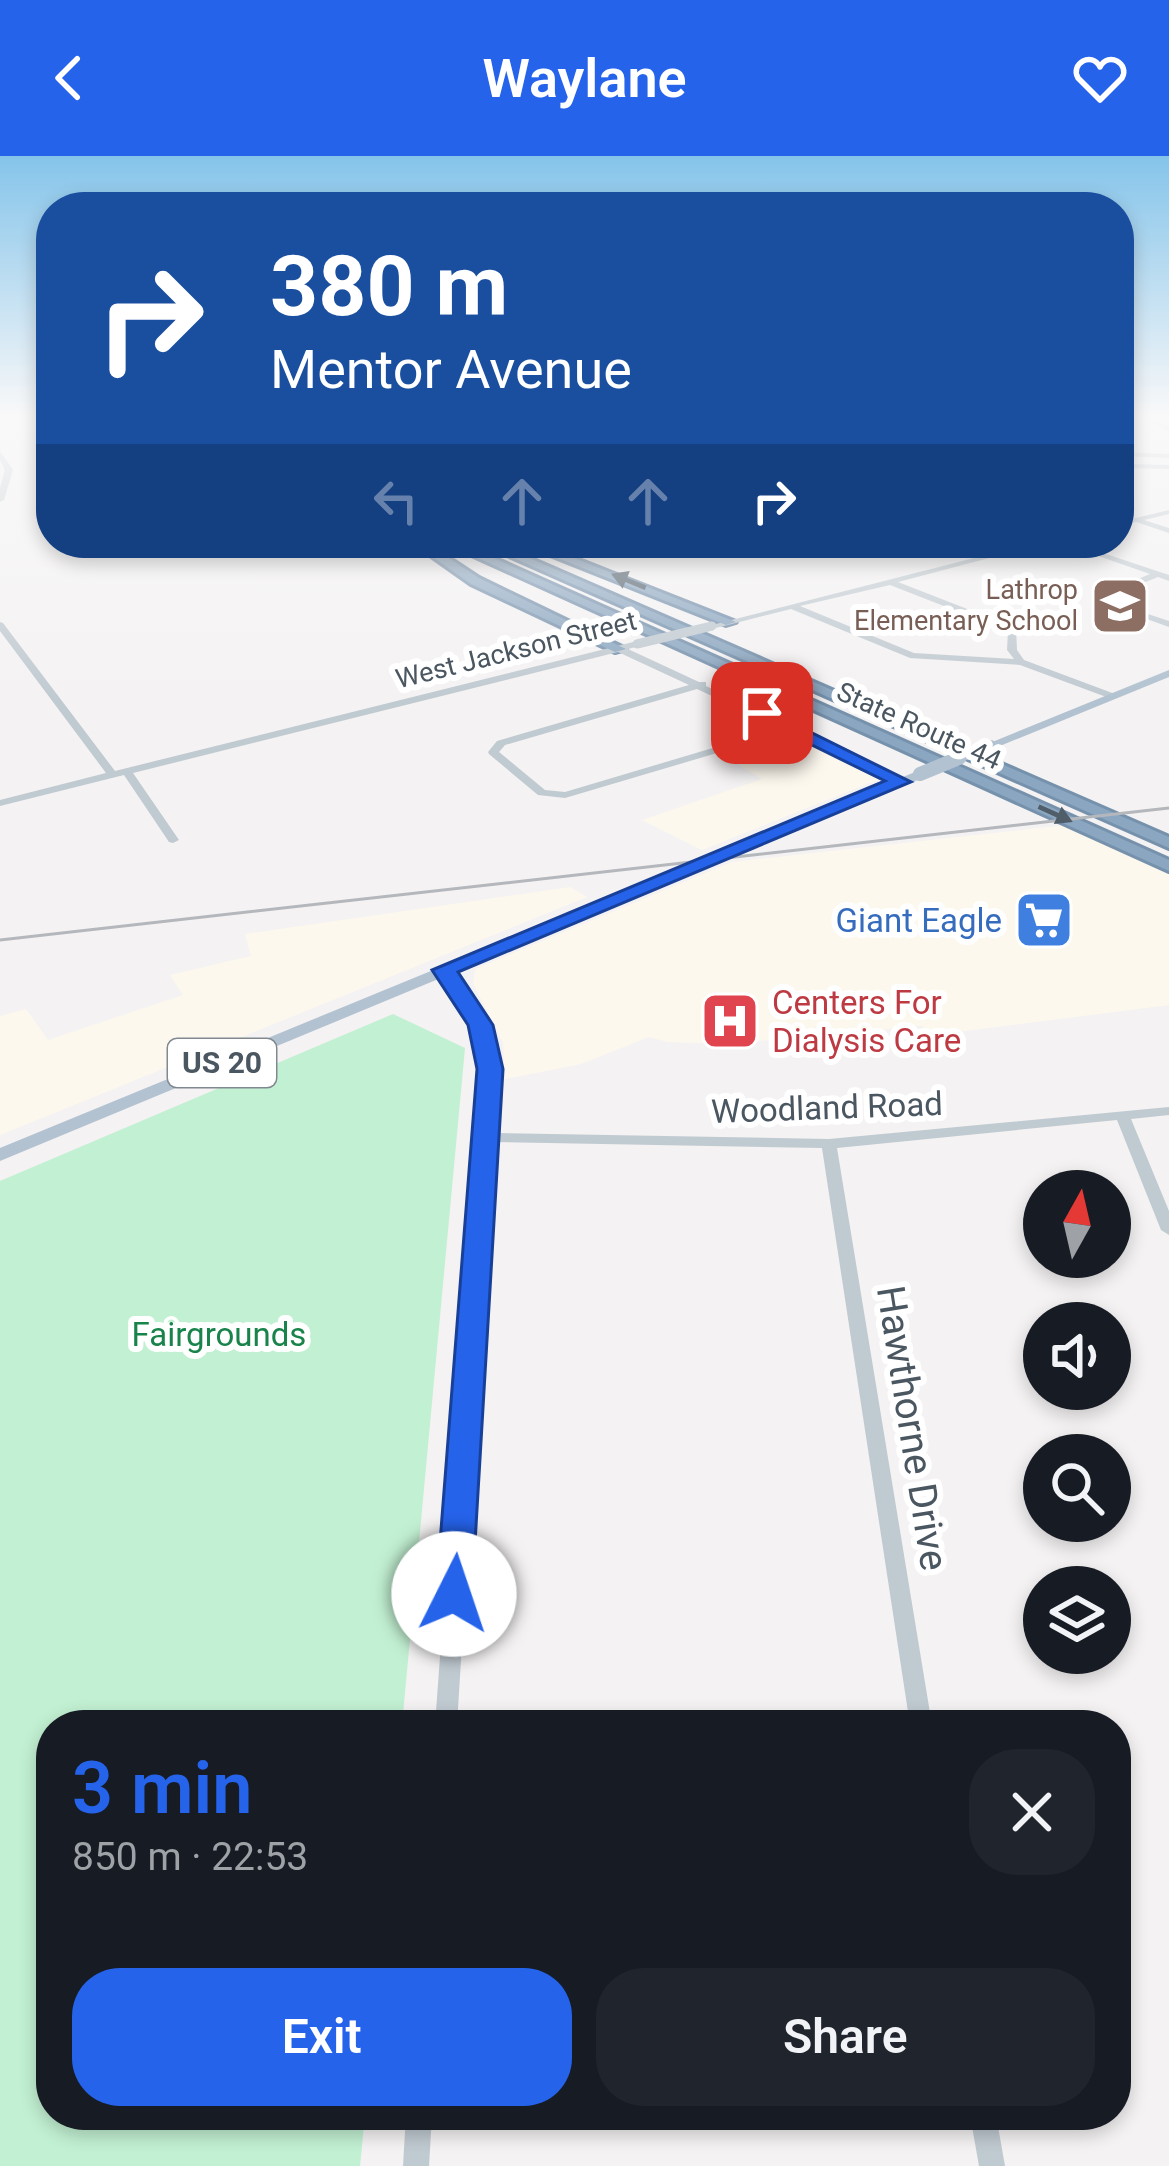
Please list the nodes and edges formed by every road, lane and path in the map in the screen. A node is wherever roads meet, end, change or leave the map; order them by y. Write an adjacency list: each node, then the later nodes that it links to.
1 (1169, 512): 2 (street)
2 (1140, 519): 3 (street); 4 (street)
3 (1134, 520)
4 (1169, 528)
5 (442, 558): 17 (highway)
6 (484, 558): 29 (highway, State Route 44, one-way to 29)
7 (521, 558): 28 (highway, State Route 44)
8 (565, 558): 14 (highway, one-way to 8)
9 (984, 558): 12 (street, West Jackson Street)
10 (1109, 558): 11 (street)
11 (1163, 576): 15 (street)
12 (890, 582): 13 (street, West Jackson Street); 18 (street)
13 (792, 607): 14 (street, West Jackson Street); 18 (street)
14 (730, 622): 17 (street, West Jackson Street, bridge)
15 (1169, 624)
16 (0, 625): 24 (street)
17 (620, 649): 20 (street); 23 (street, West Jackson Street)
18 (1021, 662): 21 (street)
19 (1169, 673): 21 (main road, US 20)
20 (703, 684): 22 (street); 22 (street)
21 (1112, 696): 25 (main road, US 20, bridge)
22 (791, 728): 25 (street)
23 (127, 772): 24 (street, West Jackson Street); 27 (street)
24 (113, 776): 26 (street, West Jackson Street)
25 (902, 782): 30 (main road, US 20)
26 (0, 803)
27 (173, 839)
28 (1169, 842)
29 (1169, 866)
30 (443, 970): 33 (street); 35 (main road, US 20)
31 (1169, 1111): 32 (street, Woodland Road)
32 (1123, 1118): 34 (street, Woodland Road); 36 (street)
33 (485, 1137): 34 (street, Woodland Road); 37 (street)
34 (829, 1144): 38 (street, Hawthorne Drive)
35 (0, 1155)
36 (1169, 1230)
37 (447, 1710)
38 (919, 1710)
39 (418, 2130): 41 (street)
40 (986, 2130): 42 (street)
41 (416, 2166)
42 (992, 2166)

